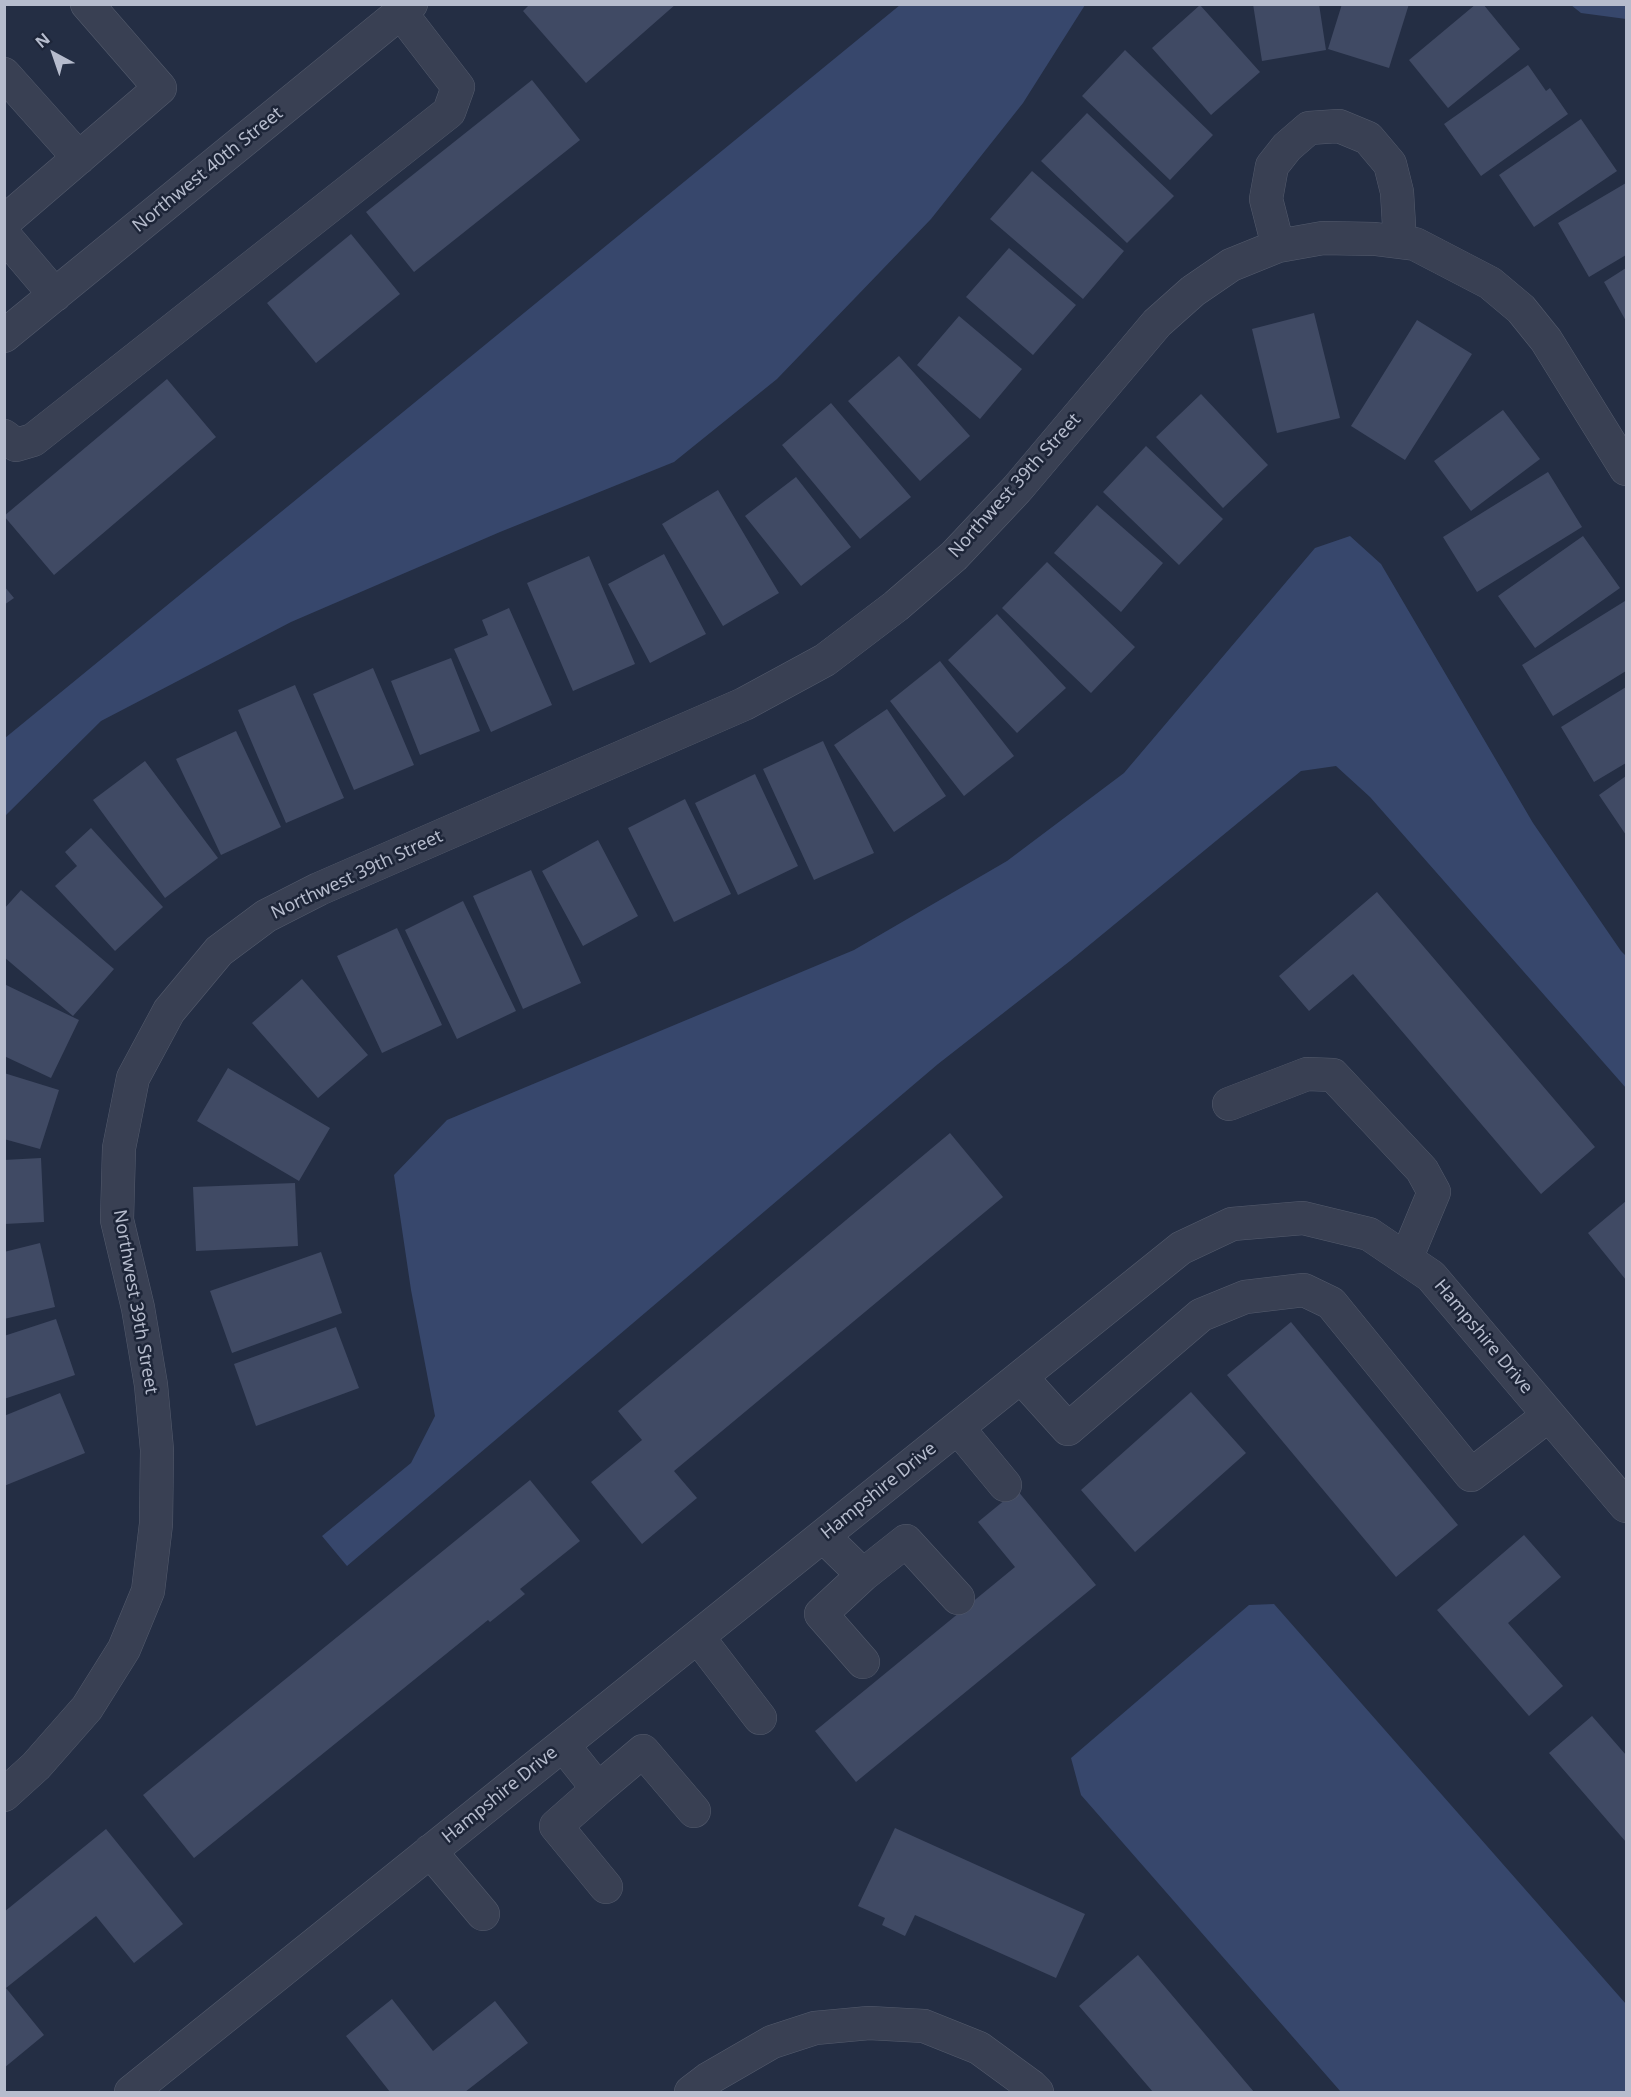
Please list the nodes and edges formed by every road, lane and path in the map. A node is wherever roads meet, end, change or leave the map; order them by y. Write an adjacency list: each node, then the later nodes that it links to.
1 (87, 4): 4 (street)
2 (406, 9): 9 (street, Northwest 40th Street); 11 (street)
3 (4, 74): 4 (street)
4 (79, 158): 5 (street)
5 (4, 222)
6 (4, 235): 9 (street)
7 (1400, 242): 8 (street, Northwest 39th Street); 8 (street); 12 (street, Northwest 39th Street)
8 (1278, 246): 28 (street, Northwest 39th Street)
9 (55, 295): 10 (street, Northwest 40th Street)
10 (4, 336)
11 (4, 436)
12 (1626, 469)
13 (1229, 1104): 14 (street)
14 (1406, 1258): 15 (street, Hampshire Drive); 16 (street, Hampshire Drive)
15 (1021, 1377): 16 (street); 17 (street, Hampshire Drive)
16 (1549, 1415): 19 (street, Hampshire Drive)
17 (958, 1428): 18 (street); 20 (street, Hampshire Drive)
18 (1005, 1485)
19 (1626, 1506)
20 (823, 1536): 21 (street); 23 (street, Hampshire Drive)
21 (863, 1575): 22 (street); 24 (street)
22 (958, 1598)
23 (698, 1637): 25 (street); 26 (street, Hampshire Drive)
24 (863, 1662)
25 (760, 1718)
26 (563, 1745): 27 (street); 30 (street, Hampshire Drive)
27 (598, 1789): 29 (street); 31 (street)
28 (4, 1795)
29 (694, 1811)
30 (430, 1851): 32 (street); 33 (street, Hampshire Drive)
31 (606, 1887)
32 (483, 1914)
33 (131, 2092)
34 (691, 2092): 35 (street)
35 (1037, 2092)

